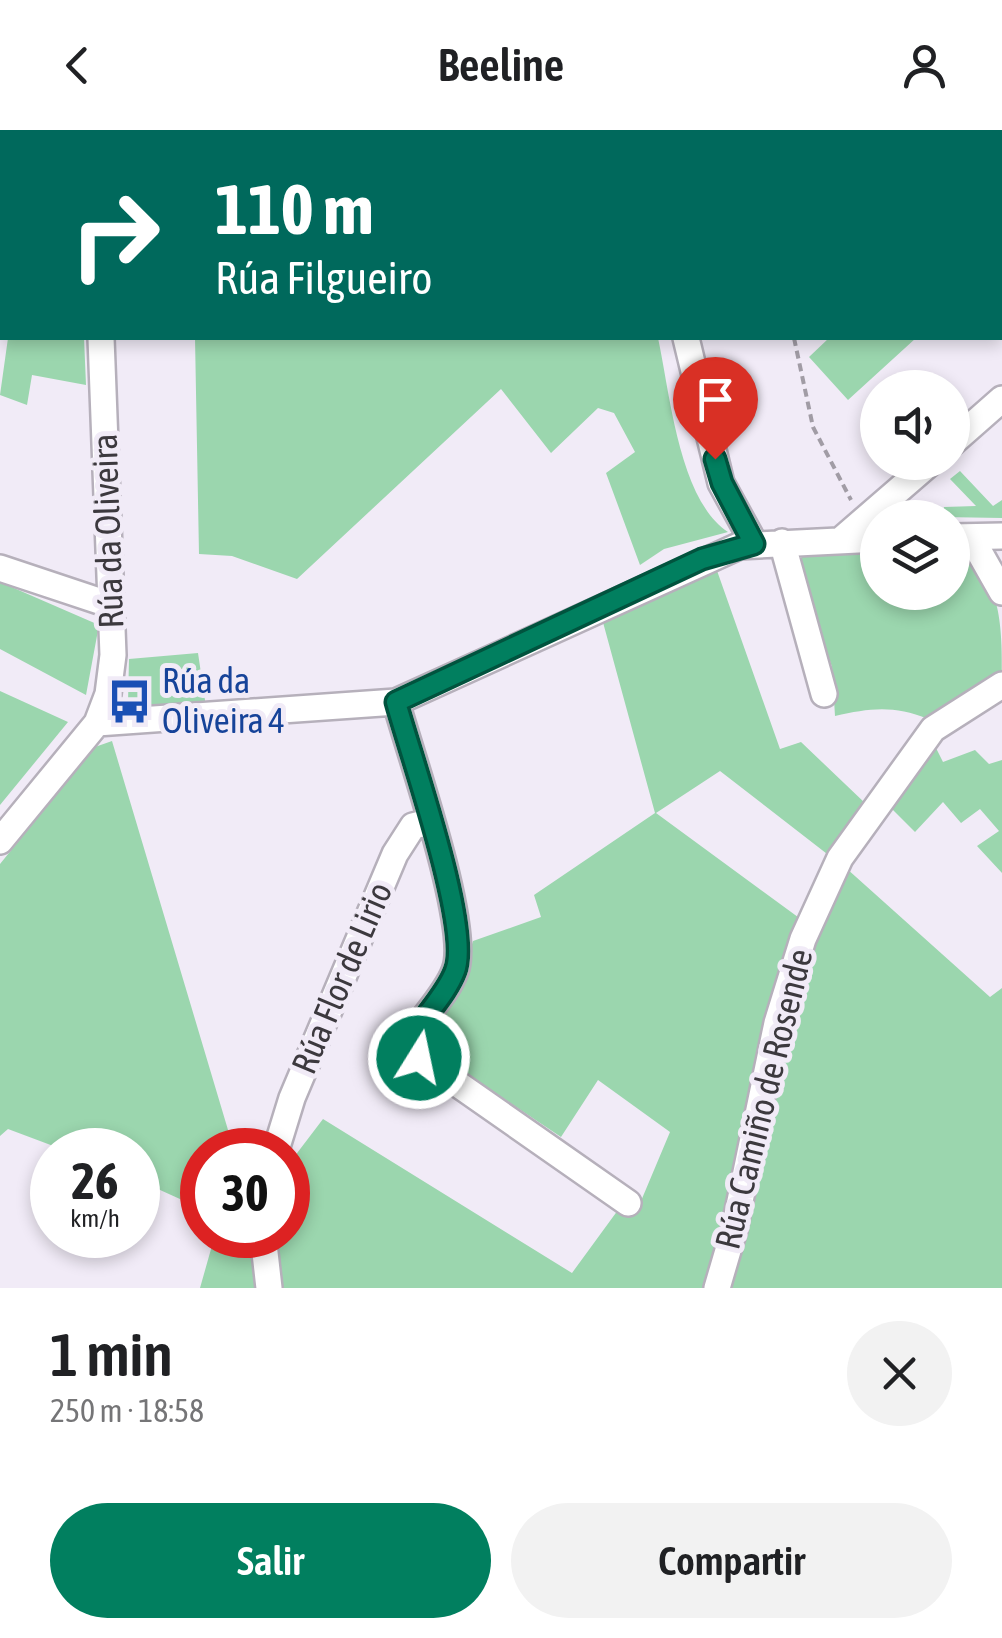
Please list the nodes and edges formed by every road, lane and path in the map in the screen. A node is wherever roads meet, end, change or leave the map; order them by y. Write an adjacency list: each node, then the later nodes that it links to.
1 (101, 340): 15 (street, Rúa da Oliveira)
2 (686, 340): 12 (street)
3 (794, 340): 7 (path)
4 (1002, 398): 5 (street)
5 (970, 427)
6 (910, 480): 9 (street)
7 (853, 504)
8 (977, 537): 14 (street)
9 (842, 540): 10 (street); 11 (street)
10 (860, 540)
11 (782, 542): 12 (street); 17 (street)
12 (754, 544): 18 (street)
13 (0, 568): 15 (street)
14 (1002, 592)
15 (111, 605): 19 (street, Rúa da Oliveira)
16 (1002, 685): 26 (street, Rúa Camiño de Rosende)
17 (824, 694)
18 (396, 702): 19 (street); 20 (street)
19 (97, 723): 21 (street)
20 (429, 822): 22 (street, Rúa Flor de Lirio); 23 (street)
21 (0, 841)
22 (283, 1128)
23 (628, 1204)
24 (266, 1258): 25 (street)
25 (269, 1288)
26 (717, 1288)

